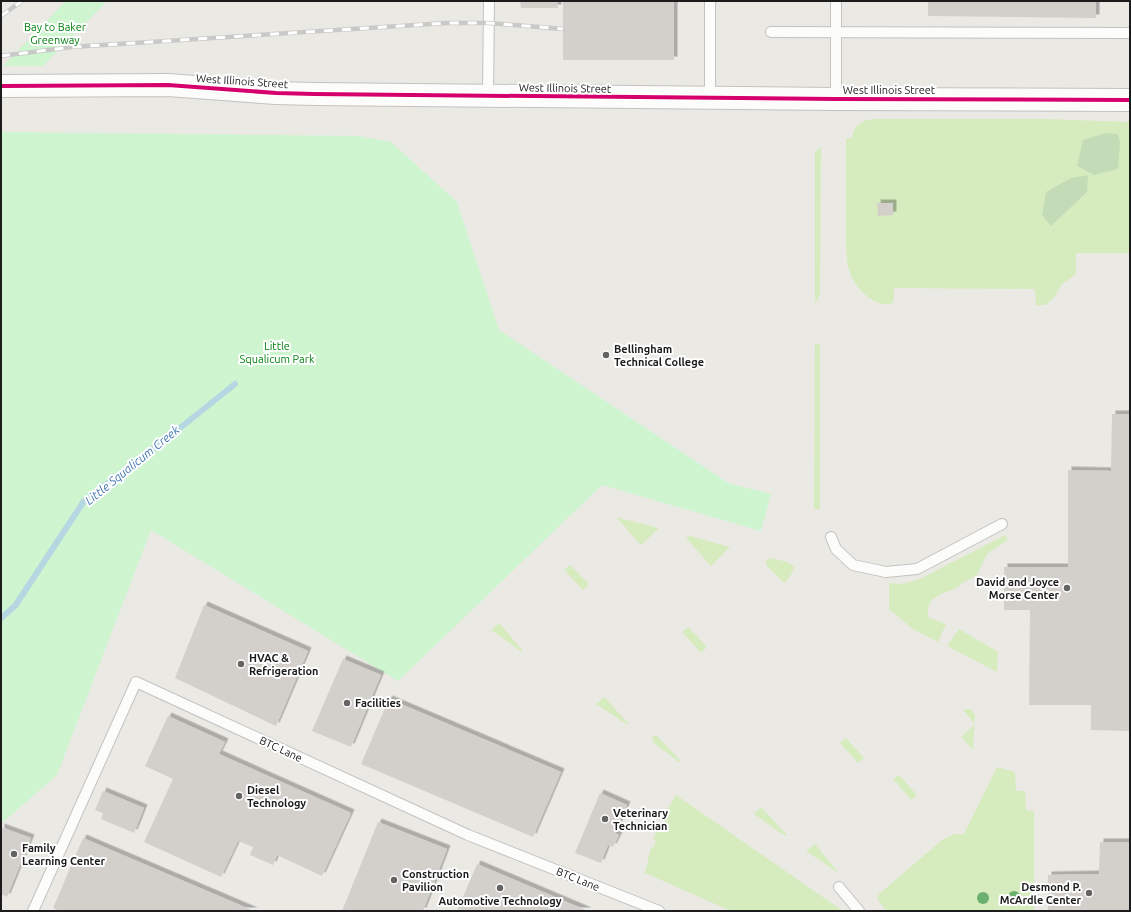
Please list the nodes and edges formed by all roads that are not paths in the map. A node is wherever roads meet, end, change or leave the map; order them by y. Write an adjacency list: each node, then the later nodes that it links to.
1 (489, 1): 8 (lane)
2 (710, 1): 9 (lane)
3 (836, 1): 5 (lane)
4 (771, 32): 5 (lane)
5 (836, 32): 6 (lane); 10 (lane)
6 (1130, 33)
7 (1, 86): 8 (street, West Illinois Street)
8 (488, 96): 9 (street, West Illinois Street)
9 (710, 98): 10 (street, West Illinois Street)
10 (836, 99): 11 (street, West Illinois Street)
11 (1130, 100)
12 (1002, 524): 13 (lane)
13 (831, 537)
14 (840, 887): 17 (lane)
15 (34, 911): 16 (lane, BTC Lane)
16 (659, 911)
17 (859, 911)

